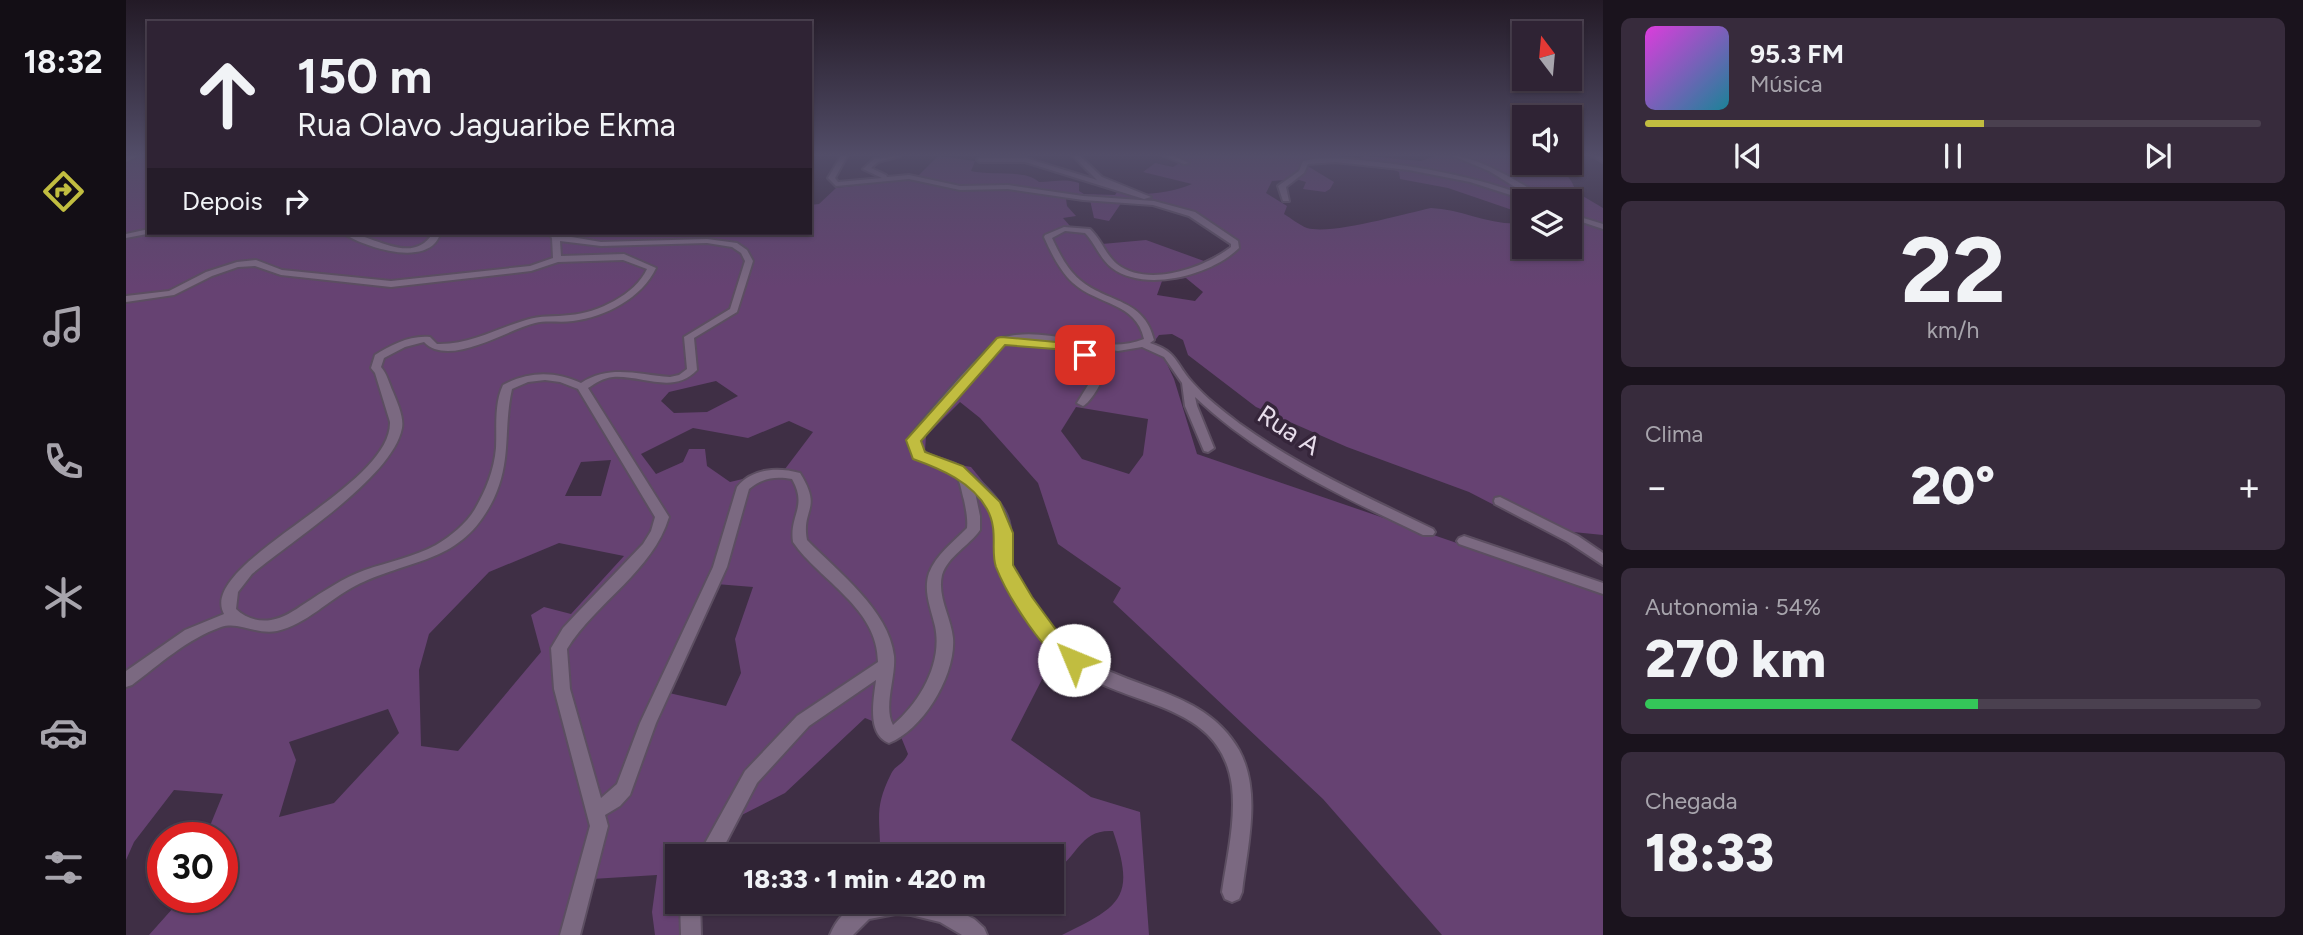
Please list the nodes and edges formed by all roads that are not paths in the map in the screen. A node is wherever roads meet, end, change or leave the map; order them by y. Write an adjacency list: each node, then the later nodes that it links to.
1 (1101, 200): 3 (street)
2 (1150, 200): 3 (street)
3 (1170, 206): 14 (street)
4 (1582, 220): 5 (street)
5 (1603, 227)
6 (147, 231): 10 (street)
7 (352, 235): 8 (street)
8 (436, 235)
9 (554, 235): 11 (street); 16 (street)
10 (126, 236)
11 (557, 259): 12 (street); 25 (street)
12 (126, 299)
13 (1001, 341): 14 (street); 17 (street); 19 (street)
14 (1143, 344): 15 (street, Rua A)
15 (1187, 383): 18 (street); 21 (street, Rua A)
16 (582, 387): 25 (street); 28 (street)
17 (1083, 403)
18 (1209, 448)
19 (964, 477): 26 (street); 30 (street)
20 (1500, 500): 23 (street)
21 (1428, 532)
22 (1464, 541): 24 (street)
23 (1603, 560)
24 (1603, 589)
25 (236, 617): 27 (street)
26 (887, 664): 28 (street); 29 (street)
27 (126, 680)
28 (597, 810): 32 (street)
29 (715, 844)
30 (1232, 892)
31 (690, 914): 33 (street)
32 (570, 935)
33 (691, 935)
34 (840, 935): 35 (street)
35 (976, 935)

